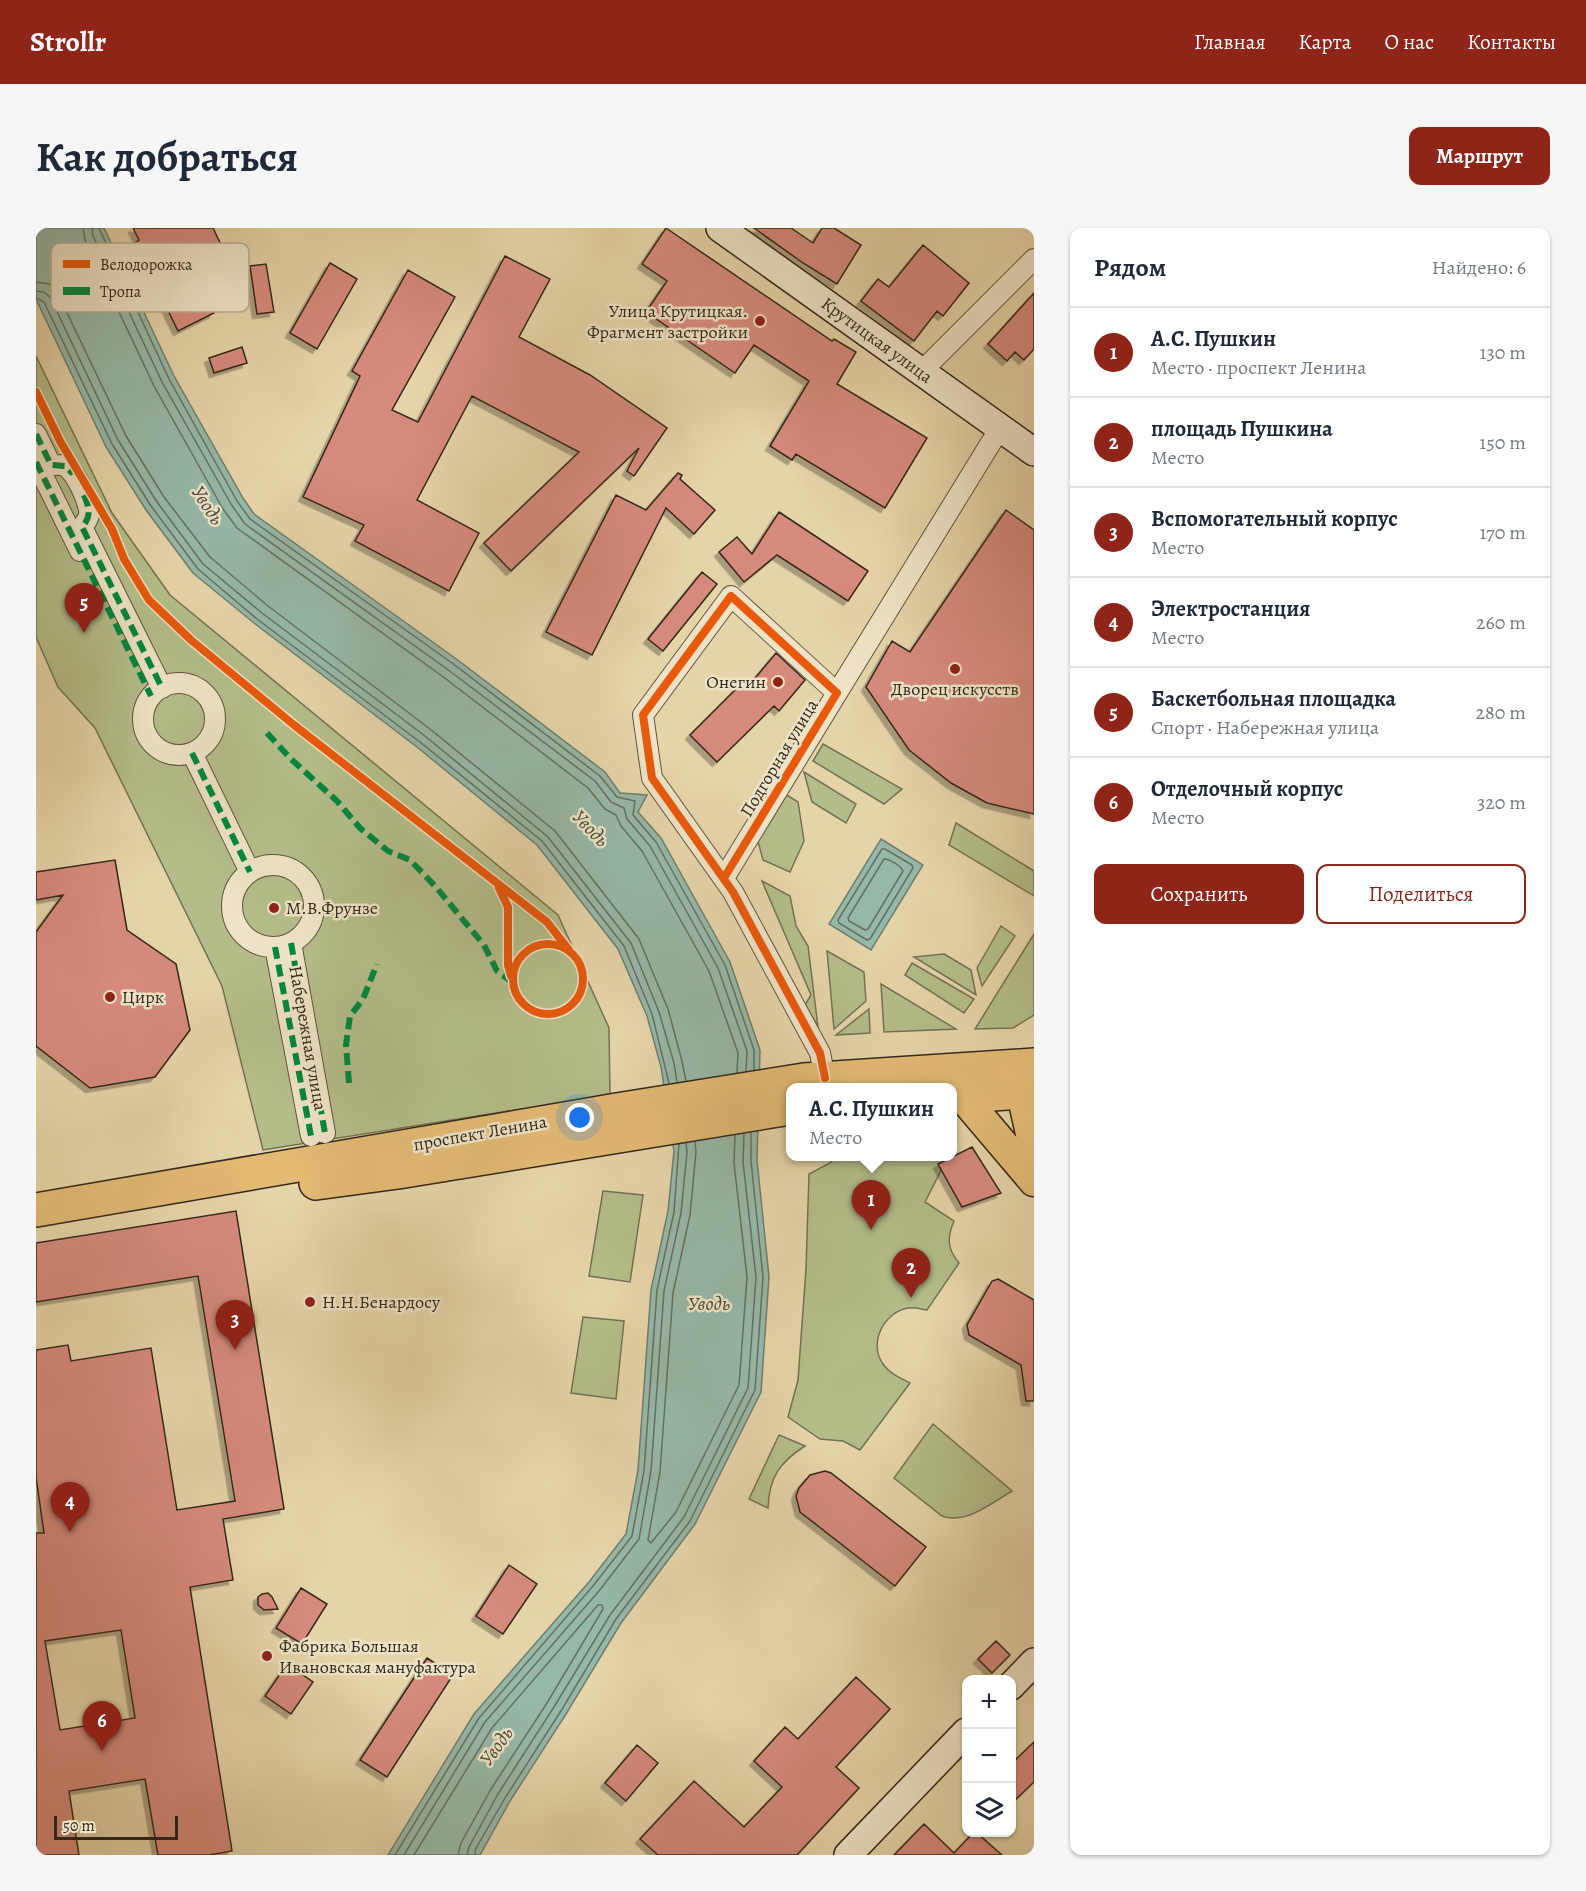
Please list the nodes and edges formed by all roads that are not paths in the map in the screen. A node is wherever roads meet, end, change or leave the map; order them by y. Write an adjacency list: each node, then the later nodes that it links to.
1 (720, 228): 3 (street, Крутицкая улица)
2 (1034, 259): 3 (street)
3 (923, 373): 4 (street, Крутицкая улица)
4 (1000, 428): 6 (street, Крутицкая улица); 10 (street, Подгорная улица)
5 (36, 434): 7 (street)
6 (1034, 452)
7 (42, 466): 8 (street); 8 (street)
8 (76, 530): 9 (street)
9 (156, 692): 11 (street); 11 (street)
10 (837, 693): 13 (street, Подгорная улица); 13 (street, Подгорная улица)
11 (192, 753): 12 (street)
12 (250, 872): 14 (street); 14 (street)
13 (724, 878): 16 (street, Подгорная улица)
14 (283, 945): 21 (street, Набережная улица)
15 (1028, 1079): 17 (highway, проспект Ленина); 19 (highway); 22 (main road)
16 (808, 1083)
17 (939, 1083)
18 (786, 1093): 20 (highway, проспект Ленина)
19 (957, 1096): 23 (main road)
20 (619, 1122): 24 (highway, проспект Ленина); 25 (highway, проспект Ленина)
21 (318, 1135)
22 (1034, 1147)
23 (1034, 1180)
24 (36, 1210)
25 (36, 1232)
26 (1034, 1662): 27 (street)
27 (1016, 1681)
28 (962, 1736): 29 (street)
29 (848, 1855)

